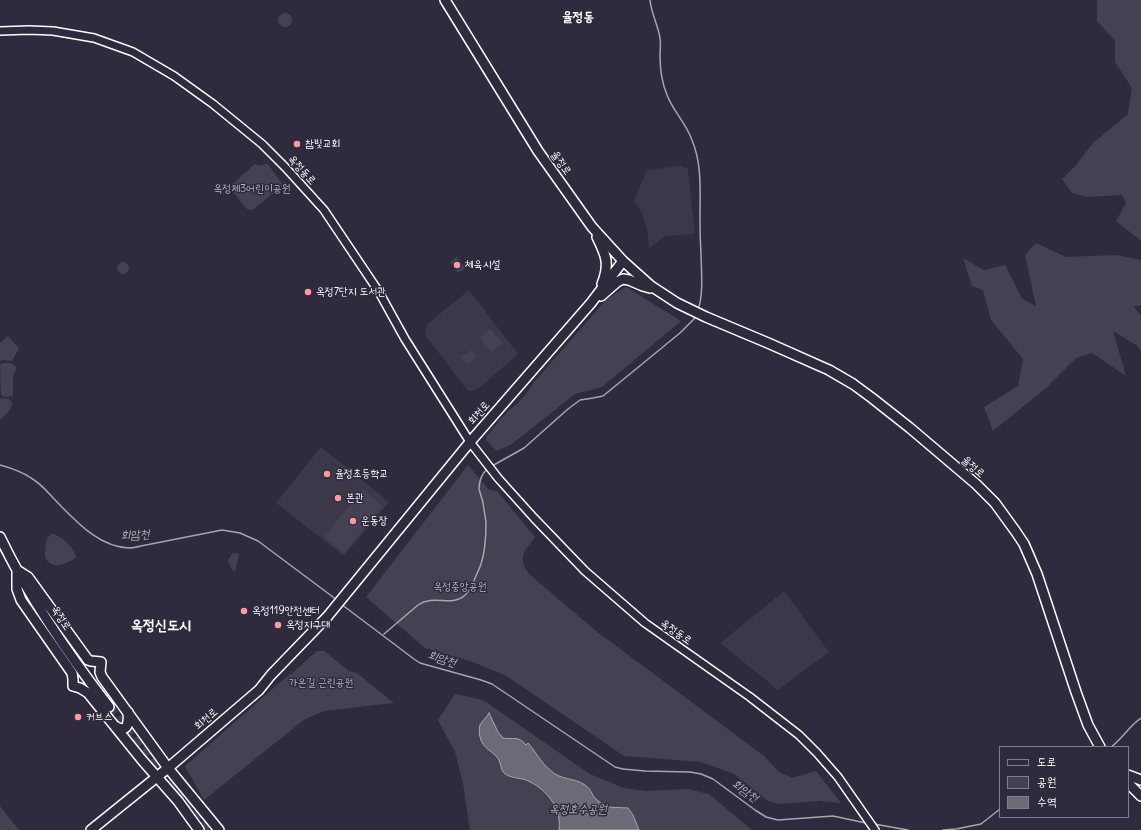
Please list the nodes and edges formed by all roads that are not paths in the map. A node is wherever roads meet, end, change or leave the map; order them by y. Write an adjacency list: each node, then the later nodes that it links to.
1 (446, 0): 3 (main road, 율정로)
2 (0, 31): 8 (street, 옥정동로)
3 (592, 227): 4 (main road, 율정로); 6 (main road)
4 (623, 261): 5 (main road, 율정로); 6 (main road, 회천로)
5 (654, 288): 7 (main road); 14 (main road, 율정로)
6 (598, 294): 7 (main road, 회천로)
7 (591, 303): 8 (main road, 회천로)
8 (470, 442): 15 (main road, 회천로); 24 (street, 옥정동로)
9 (0, 537): 10 (main road, 옥정로)
10 (17, 570): 11 (main road, 옥정로); 12 (main road); 13 (main road)
11 (109, 707)
12 (128, 712): 13 (main road); 15 (main road)
13 (114, 725): 17 (main road)
14 (1099, 746)
15 (168, 768): 17 (main road, 회천로); 23 (main road)
16 (1129, 775): 18 (main road)
17 (157, 777): 21 (main road, 회천로); 22 (main road)
18 (1141, 780)
19 (1129, 784): 20 (main road)
20 (1141, 796)
21 (91, 830)
22 (199, 830)
23 (219, 830)
24 (875, 830)

